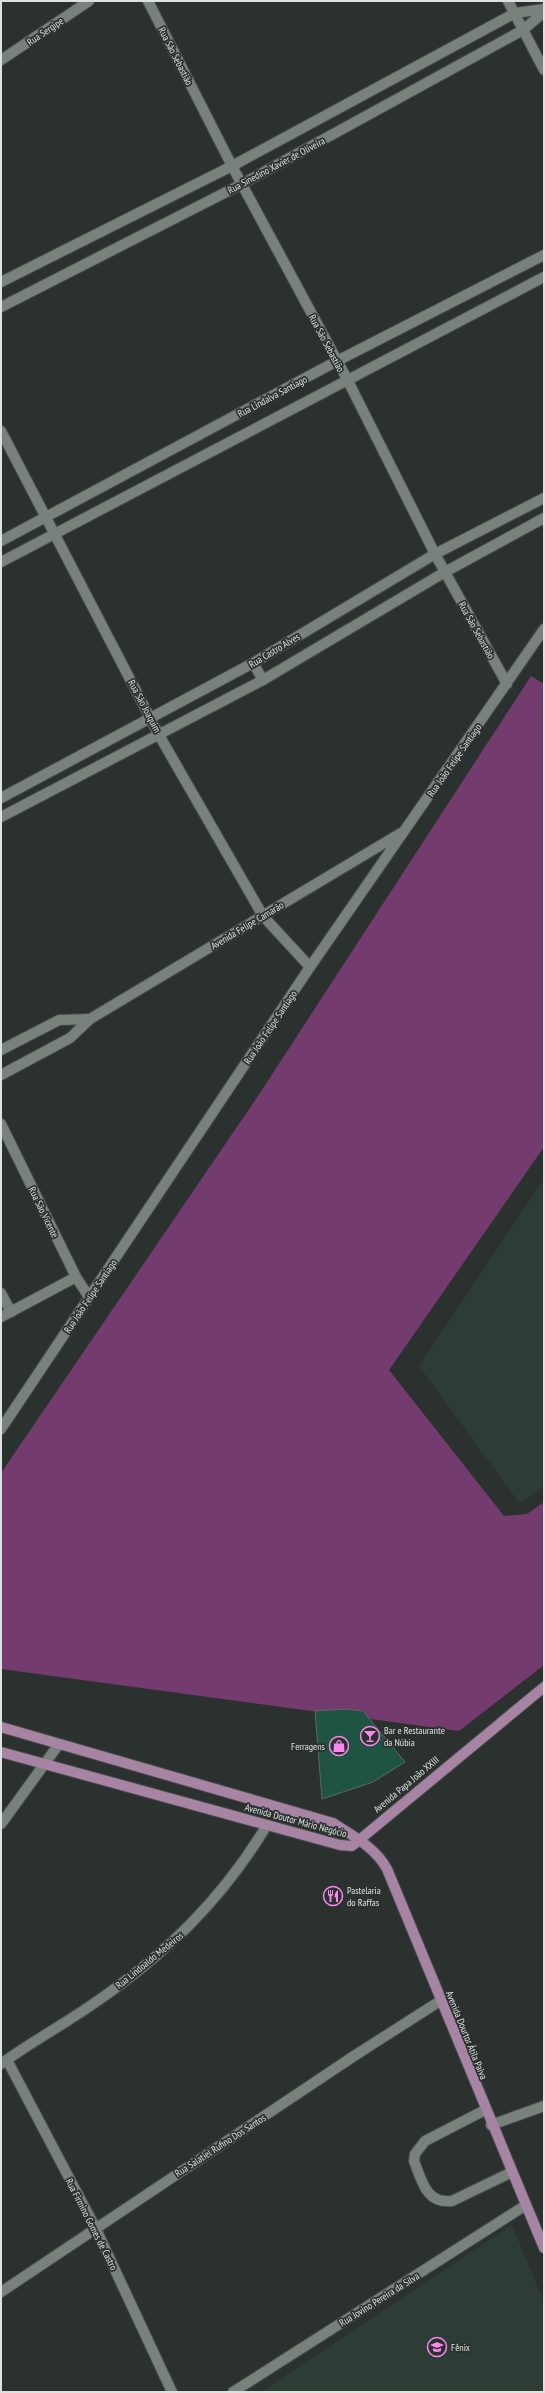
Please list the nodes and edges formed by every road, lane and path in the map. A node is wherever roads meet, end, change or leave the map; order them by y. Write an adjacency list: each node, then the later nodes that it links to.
1 (89, 1): 8 (street, Rua Sergipe)
2 (148, 1): 10 (street, Rua São Sebastião)
3 (508, 1): 6 (street)
4 (544, 9): 6 (street, Rua Sinedino Xavier de Oliveira)
5 (544, 12): 7 (street, Rua Sinedino Xavier de Oliveira)
6 (515, 13): 7 (street); 10 (street, Rua Sinedino Xavier de Oliveira)
7 (523, 30): 9 (street); 11 (street, Rua Sinedino Xavier de Oliveira)
8 (1, 60)
9 (544, 70)
10 (232, 166): 11 (street, Rua São Sebastião); 14 (street, Rua Sinedino Xavier de Oliveira)
11 (242, 184): 15 (street, Rua Sinedino Xavier de Oliveira); 16 (street, Rua São Sebastião)
12 (544, 255): 16 (street, Rua Lindalva Santiago)
13 (544, 277): 17 (street, Rua Lindalva Santiago)
14 (1, 282)
15 (1, 307)
16 (337, 361): 17 (street, Rua São Sebastião); 20 (street, Rua Lindalva Santiago)
17 (347, 379): 22 (street, Rua Lindalva Santiago); 24 (street, Rua São Sebastião)
18 (1, 431): 20 (street, Rua São Joaquim)
19 (544, 498): 24 (street, Rua Castro Alves)
20 (46, 517): 22 (street, Rua São Joaquim); 23 (street, Rua Lindalva Santiago)
21 (544, 518): 26 (street, Rua Castro Alves)
22 (56, 535): 25 (street, Rua Lindalva Santiago); 31 (street, Rua São Joaquim)
23 (1, 541)
24 (435, 554): 26 (street, Rua São Sebastião); 28 (street, Rua Castro Alves)
25 (1, 562)
26 (445, 572): 29 (street, Rua Castro Alves); 30 (street, Rua São Sebastião)
27 (544, 629): 30 (street, Rua João Felipe Santiago)
28 (253, 663): 29 (street); 31 (street, Rua Castro Alves)
29 (263, 680): 32 (street, Rua Castro Alves)
30 (507, 684): 35 (street, Rua João Felipe Santiago)
31 (150, 718): 32 (street, Rua São Joaquim); 33 (street, Rua Castro Alves)
32 (159, 735): 34 (street, Rua Castro Alves); 36 (street, Rua São Joaquim)
33 (1, 798)
34 (1, 817)
35 (404, 831): 36 (street, Avenida Felipe Camarão); 37 (street, Rua João Felipe Santiago)
36 (262, 916): 37 (street, Rua São Joaquim); 38 (street, Avenida Felipe Camarão)
37 (310, 967): 44 (street, Rua João Felipe Santiago)
38 (90, 1019): 39 (street, Avenida Felipe Camarão); 40 (street, Avenida Felipe Camarão)
39 (1, 1050)
40 (1, 1075)
41 (1, 1124): 42 (street, Rua São Vicente)
42 (76, 1277): 44 (street, Rua São Vicente); 45 (street)
43 (1, 1293): 45 (street)
44 (89, 1297): 47 (street, Rua João Felipe Santiago)
45 (11, 1312): 46 (street)
46 (1, 1317)
47 (1, 1429)
48 (544, 1687): 55 (main road, Avenida Papa João XXIII)
49 (1, 1727): 50 (main road, Avenida Doutor Mário Negócio)
50 (59, 1744): 52 (street); 55 (main road, Avenida Doutor Mário Negócio)
51 (1, 1752): 52 (main road, Avenida Doutor Mário Negócio)
52 (44, 1764): 53 (street); 54 (main road, Avenida Doutor Mário Negócio)
53 (1, 1824)
54 (267, 1825): 55 (main road, Avenida Doutor Mário Negócio); 57 (street, Rua Lindoaldo Medeiros)
55 (359, 1839): 56 (main road, Avenida Dourtor Átila Paiva)
56 (440, 2001): 59 (main road, Avenida Dourtor Átila Paiva); 63 (street, Rua Salatiel Rufino Dos Santos)
57 (4, 2062): 63 (street, Rua Firmino Gomes de Castro)
58 (544, 2106): 60 (street)
59 (485, 2110): 60 (main road, Avenida Dourtor Átila Paiva); 61 (street)
60 (492, 2126): 61 (main road, Avenida Dourtor Átila Paiva)
61 (512, 2172): 62 (main road, Avenida Dourtor Átila Paiva)
62 (526, 2206): 64 (main road, Avenida Dourtor Átila Paiva); 67 (street, Rua Jovino Pereira da Silva)
63 (95, 2227): 65 (street, Rua Salatiel Rufino Dos Santos); 66 (street, Rua Firmino Gomes de Castro)
64 (544, 2248)
65 (1, 2292)
66 (172, 2392)
67 (232, 2392)

